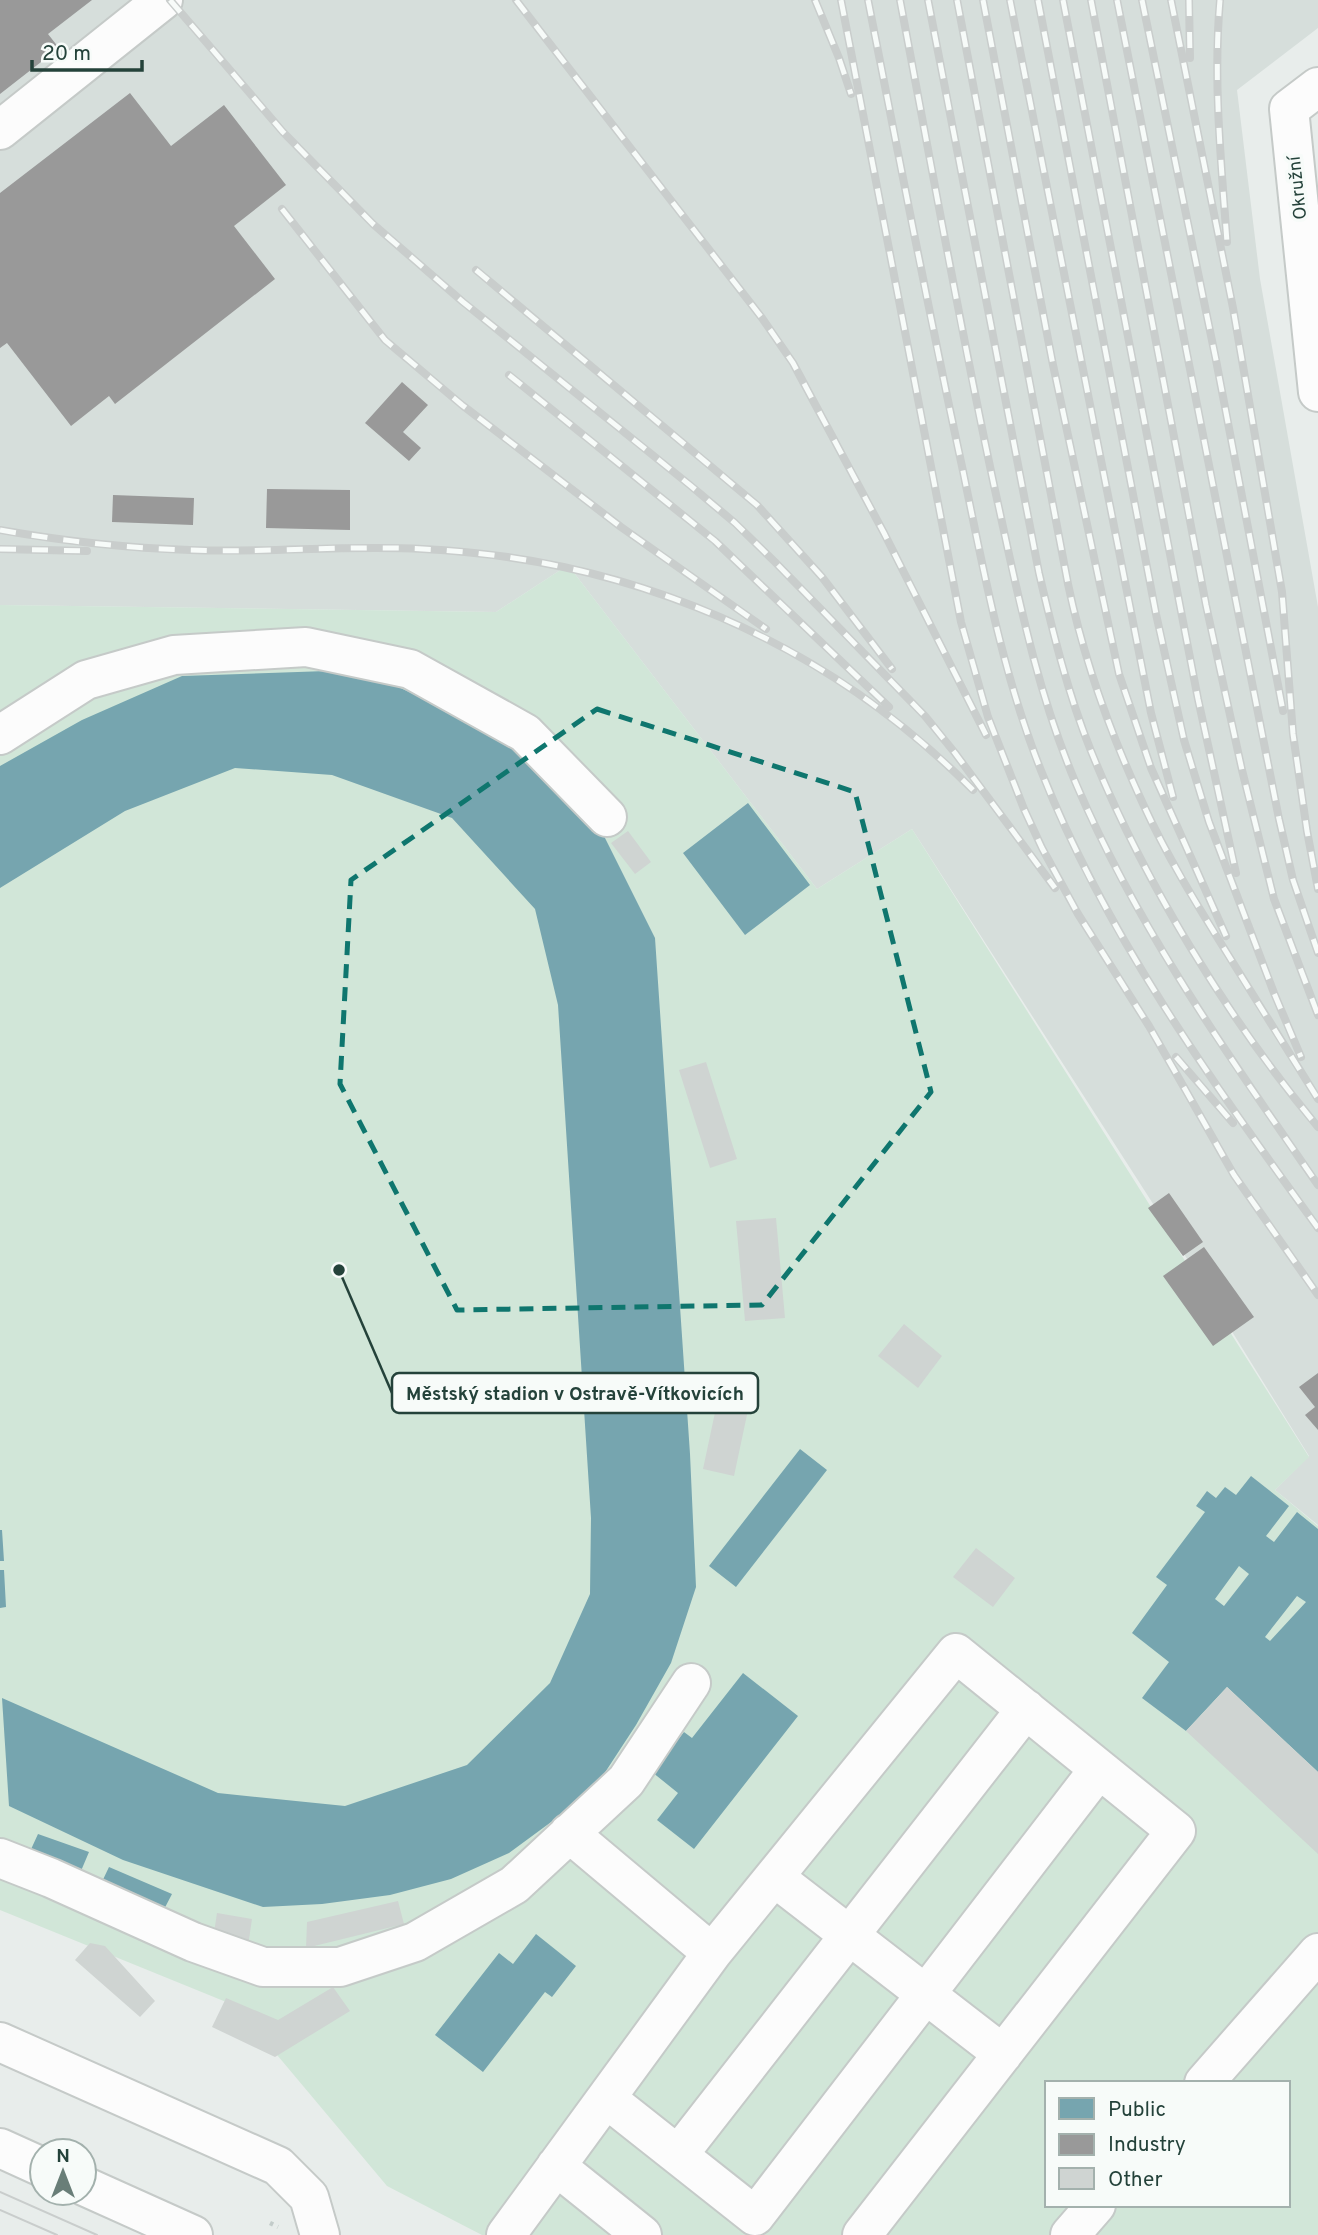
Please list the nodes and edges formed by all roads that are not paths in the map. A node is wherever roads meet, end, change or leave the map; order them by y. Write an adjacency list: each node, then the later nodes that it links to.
1 (163, 0): 3 (street)
2 (1304, 98): 4 (street, Okružní)
3 (0, 130)
4 (1318, 392)
5 (0, 735): 6 (street)
6 (607, 817)
7 (691, 1683): 10 (street)
8 (1026, 1709): 9 (street); 12 (street); 13 (street)
9 (1099, 1769): 16 (street); 18 (street)
10 (569, 1833): 11 (street); 14 (street)
11 (0, 1858)
12 (774, 1877): 13 (street); 14 (street)
13 (849, 1934): 16 (street); 22 (street)
14 (712, 1953): 20 (street)
15 (1318, 1953): 19 (street)
16 (926, 1993): 18 (street); 22 (street)
17 (0, 2042): 28 (street)
18 (1003, 2054): 31 (street)
19 (1206, 2081)
20 (607, 2099): 22 (street); 24 (street)
21 (0, 2148): 23 (street)
22 (678, 2155)
23 (28, 2161)
24 (556, 2166): 29 (street); 30 (street)
25 (98, 2192): 27 (street)
26 (1094, 2207): 32 (street)
27 (193, 2235)
28 (320, 2235)
29 (506, 2235)
30 (642, 2235)
31 (863, 2235)
32 (1070, 2235)

